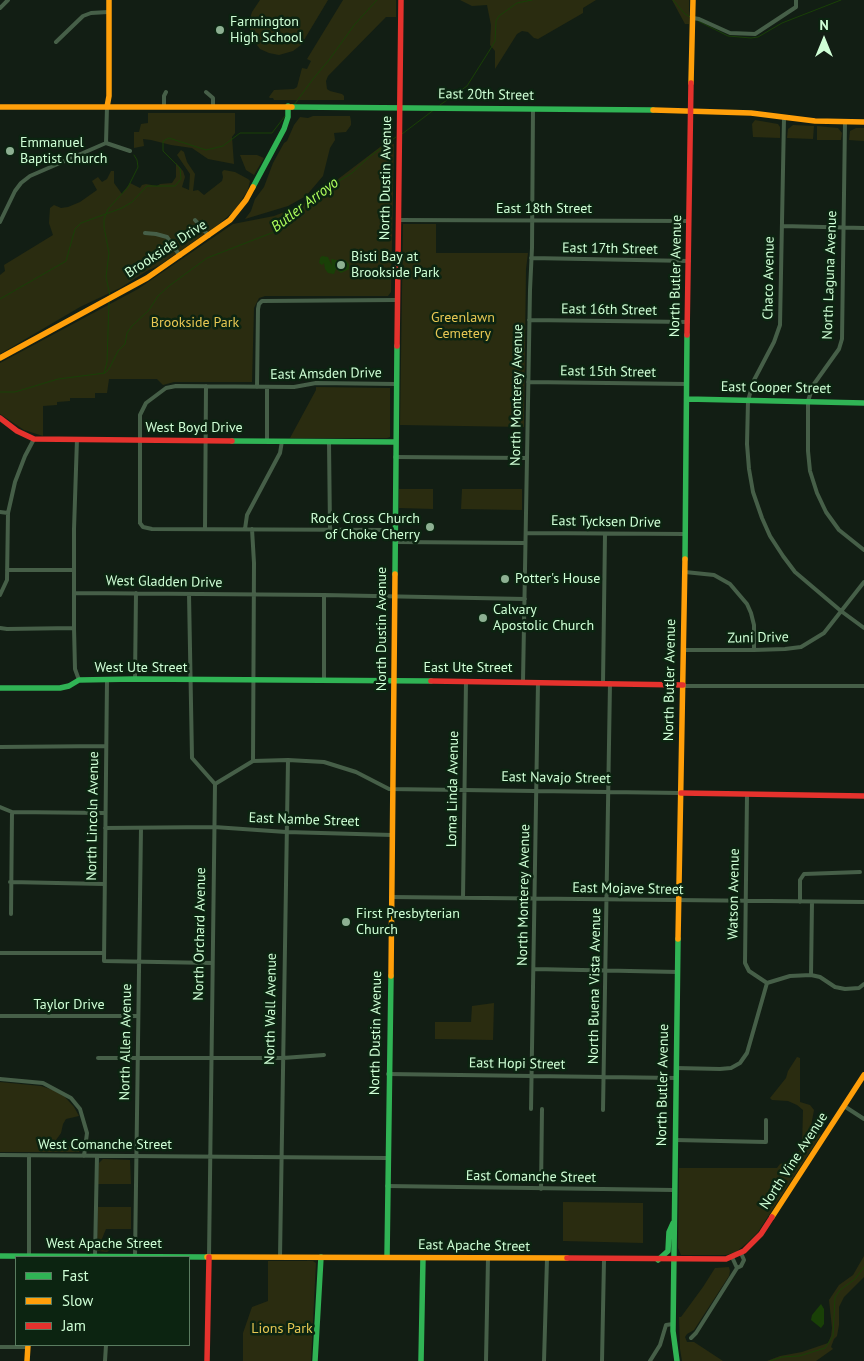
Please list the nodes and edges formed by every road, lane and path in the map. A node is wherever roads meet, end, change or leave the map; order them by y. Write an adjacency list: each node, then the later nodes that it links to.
1 (8, 0): 6 (street)
2 (109, 0): 7 (street)
3 (401, 0): 17 (street, North Dustin Avenue)
4 (694, 0): 8 (street, North Butler Avenue)
5 (796, 0): 8 (street)
6 (0, 8)
7 (108, 12): 9 (street); 16 (street)
8 (693, 18): 19 (street, North Butler Avenue)
9 (56, 42)
10 (166, 92): 12 (street)
11 (206, 92): 13 (street)
12 (164, 106): 13 (street, East 20th Street); 16 (street, East 20th Street)
13 (213, 106): 14 (street, East 20th Street)
14 (288, 106): 17 (street, East 20th Street); 34 (street, Brookside Drive)
15 (0, 107): 16 (street, East 20th Street)
16 (107, 107): 23 (street)
17 (400, 107): 18 (street, East 20th Street); 26 (street, North Dustin Avenue)
18 (532, 109): 19 (street, East 20th Street); 27 (street, North Monterey Avenue)
19 (690, 110): 20 (street, East 20th Street); 29 (street, North Butler Avenue)
20 (784, 118): 21 (street, East 20th Street); 30 (street, Chaco Avenue)
21 (845, 122): 22 (street, East 20th Street); 31 (street, North Laguna Avenue)
22 (864, 122)
23 (106, 142): 24 (street); 28 (street)
24 (130, 151)
25 (196, 220): 34 (street)
26 (398, 220): 27 (street, East 18th Street); 38 (street, North Dustin Avenue)
27 (532, 220): 29 (street, East 18th Street); 36 (street, North Monterey Avenue)
28 (0, 222)
29 (689, 222): 37 (street, North Butler Avenue)
30 (782, 226): 31 (street); 49 (street, Chaco Avenue)
31 (843, 227): 32 (street); 50 (street, North Laguna Avenue)
32 (864, 228)
33 (145, 233): 35 (street)
34 (209, 236): 35 (street, Brookside Drive)
35 (180, 256): 41 (street, Brookside Drive)
36 (531, 258): 37 (street, East 17th Street); 39 (street, North Monterey Avenue)
37 (689, 261): 40 (street, North Butler Avenue)
38 (396, 300): 43 (street, North Dustin Avenue); 46 (street)
39 (529, 320): 40 (street, East 16th Street); 42 (street, North Monterey Avenue)
40 (688, 322): 44 (street, North Butler Avenue)
41 (0, 358)
42 (528, 382): 44 (street, East 15th Street); 62 (street, North Monterey Avenue)
43 (396, 384): 47 (street, East Amsden Drive); 60 (street, North Dustin Avenue)
44 (687, 384): 48 (street, North Butler Avenue)
45 (206, 386): 46 (street, East Amsden Drive); 55 (street, East Amsden Drive); 56 (street)
46 (257, 386): 47 (street, East Amsden Drive)
47 (267, 387): 57 (street)
48 (687, 399): 49 (street, East Cooper Street); 74 (street, North Butler Avenue)
49 (748, 400): 50 (street, East Cooper Street); 90 (street, Chaco Avenue)
50 (808, 401): 51 (street, East Cooper Street); 77 (street, North Laguna Avenue)
51 (864, 403)
52 (0, 418): 53 (street, West Boyd Drive)
53 (34, 439): 54 (street, West Boyd Drive); 64 (street)
54 (77, 439): 55 (street, West Boyd Drive); 79 (street)
55 (140, 440): 56 (street, West Boyd Drive); 65 (street)
56 (205, 440): 57 (street, West Boyd Drive); 67 (street)
57 (266, 440): 58 (street, West Boyd Drive)
58 (282, 441): 59 (street, West Boyd Drive); 68 (street)
59 (329, 442): 60 (street, West Boyd Drive); 70 (street)
60 (395, 442): 61 (street, North Dustin Avenue)
61 (395, 457): 62 (street); 71 (street, North Dustin Avenue)
62 (527, 458): 72 (street, North Monterey Avenue)
63 (0, 512): 64 (street)
64 (8, 513): 78 (street)
65 (140, 523): 66 (street); 67 (street)
66 (133, 525)
67 (205, 529): 68 (street)
68 (245, 529): 69 (street)
69 (252, 529): 70 (street); 85 (street)
70 (330, 530): 71 (street)
71 (395, 530): 75 (street, North Dustin Avenue)
72 (526, 533): 73 (street, East Tycksen Drive); 76 (street, North Monterey Avenue)
73 (605, 534): 74 (street, East Tycksen Drive); 106 (street, North Buena Vista Avenue)
74 (685, 534): 80 (street, North Butler Avenue)
75 (395, 542): 76 (street); 88 (street, North Dustin Avenue)
76 (526, 543): 89 (street, North Monterey Avenue)
77 (864, 550)
78 (7, 570): 79 (street); 86 (street)
79 (74, 570): 82 (street)
80 (685, 572): 94 (street, North Butler Avenue); 95 (street)
81 (864, 582): 90 (street, Zuni Drive)
82 (75, 593): 83 (street, West Gladden Drive); 92 (street)
83 (136, 594): 84 (street, West Gladden Drive); 98 (street)
84 (189, 594): 85 (street, West Gladden Drive); 99 (street)
85 (254, 594): 87 (street, West Gladden Drive); 102 (street)
86 (0, 595)
87 (324, 595): 88 (street, West Gladden Drive); 100 (street)
88 (395, 596): 89 (street, West Gladden Drive); 101 (street, North Dustin Avenue)
89 (524, 599): 104 (street, North Monterey Avenue)
90 (841, 611): 93 (street, Chaco Avenue); 95 (street, Zuni Drive)
91 (0, 628): 92 (street)
92 (74, 628): 96 (street)
93 (864, 628)
94 (683, 650): 95 (street, Zuni Drive); 107 (street, North Butler Avenue)
95 (754, 650)
96 (80, 680): 97 (street, West Ute Street); 109 (street, West Ute Street)
97 (107, 680): 98 (street, West Ute Street); 110 (street, North Lincoln Avenue)
98 (135, 680): 99 (street, West Ute Street)
99 (191, 680): 102 (street, West Ute Street); 114 (street)
100 (324, 680): 101 (street, East Ute Street); 102 (street, East Ute Street)
101 (395, 680): 103 (street, East Ute Street); 115 (street, North Dustin Avenue)
102 (254, 681): 113 (street)
103 (466, 681): 104 (street, East Ute Street); 116 (street, Loma Linda Avenue)
104 (523, 681): 105 (street, East Ute Street)
105 (538, 682): 106 (street, East Ute Street); 117 (street, North Monterey Avenue)
106 (606, 683): 107 (street, East Ute Street); 118 (street, North Buena Vista Avenue)
107 (683, 685): 108 (street, East Ute Street); 119 (street, North Butler Avenue)
108 (864, 686)
109 (0, 688)
110 (106, 746): 111 (street); 124 (street, North Lincoln Avenue)
111 (0, 747)
112 (288, 760): 113 (street, East Navajo Street); 115 (street, East Navajo Street); 128 (street, North Wall Avenue)
113 (254, 761): 114 (street)
114 (215, 784): 125 (street, North Orchard Avenue)
115 (393, 789): 116 (street, East Navajo Street); 129 (street, North Dustin Avenue)
116 (465, 789): 117 (street, East Navajo Street); 134 (street, Loma Linda Avenue)
117 (537, 790): 118 (street, East Navajo Street); 135 (street, North Monterey Avenue)
118 (608, 792): 119 (street, East Navajo Street); 136 (street, North Buena Vista Avenue)
119 (681, 793): 120 (street, East Navajo Street); 137 (street, North Butler Avenue)
120 (747, 795): 121 (street, East Navajo Street); 138 (street, Watson Avenue)
121 (864, 796)
122 (0, 807): 123 (street)
123 (12, 812): 124 (street); 131 (street)
124 (104, 813): 126 (street, North Lincoln Avenue)
125 (214, 827): 127 (street, East Nambe Street); 128 (street, East Nambe Street); 146 (street, North Orchard Avenue)
126 (105, 828): 127 (street, East Nambe Street); 132 (street, North Lincoln Avenue)
127 (141, 828): 145 (street, North Allen Avenue)
128 (286, 832): 129 (street, East Nambe Street); 159 (street, North Wall Avenue)
129 (392, 835): 133 (street, North Dustin Avenue)
130 (860, 872): 139 (street)
131 (10, 882): 132 (street); 142 (street)
132 (104, 884): 144 (street, North Lincoln Avenue)
133 (391, 897): 134 (street, East Mojave Street); 161 (street, North Dustin Avenue)
134 (464, 898): 135 (street, East Mojave Street)
135 (535, 899): 136 (street, East Mojave Street); 147 (street, North Monterey Avenue)
136 (608, 900): 137 (street, East Mojave Street); 148 (street, North Buena Vista Avenue)
137 (679, 901): 138 (street, East Mojave Street); 149 (street, North Butler Avenue)
138 (746, 901): 139 (street, East Mojave Street); 151 (street, Watson Avenue)
139 (800, 902): 140 (street, East Mojave Street)
140 (812, 902): 141 (street, East Mojave Street); 150 (street)
141 (864, 902)
142 (12, 914)
143 (0, 953): 144 (street)
144 (103, 953): 145 (street)
145 (138, 962): 146 (street); 154 (street, North Allen Avenue)
146 (212, 963): 156 (street, North Orchard Avenue)
147 (534, 969): 148 (street); 162 (street, North Monterey Avenue)
148 (606, 971): 149 (street); 164 (street, North Buena Vista Avenue)
149 (678, 972): 160 (street, North Butler Avenue)
150 (811, 975): 151 (street); 152 (street)
151 (767, 983): 160 (street)
152 (864, 984)
153 (0, 1016): 154 (street, Taylor Drive)
154 (137, 1016): 158 (street, North Allen Avenue)
155 (324, 1055): 159 (street)
156 (210, 1057): 158 (street); 159 (street); 179 (street, North Orchard Avenue)
157 (98, 1058): 158 (street)
158 (137, 1058): 178 (street, North Allen Avenue)
159 (283, 1058): 180 (street, North Wall Avenue)
160 (676, 1068): 165 (street, North Butler Avenue)
161 (388, 1074): 162 (street, East Hopi Street); 181 (street, North Dustin Avenue)
162 (532, 1076): 164 (street, East Hopi Street); 168 (street, North Monterey Avenue)
163 (864, 1076): 167 (street, North Vine Avenue)
164 (604, 1077): 165 (street, East Hopi Street); 170 (street, North Buena Vista Avenue)
165 (676, 1078): 173 (street, North Butler Avenue)
166 (0, 1079): 176 (street)
167 (844, 1106): 171 (street); 186 (street, North Vine Avenue)
168 (531, 1109)
169 (542, 1109): 183 (street)
170 (603, 1110)
171 (864, 1119)
172 (766, 1120): 173 (street)
173 (676, 1140): 184 (street, North Butler Avenue)
174 (0, 1155): 175 (street, West Comanche Street)
175 (28, 1156): 176 (street, West Comanche Street); 188 (street)
176 (84, 1156): 177 (street, West Comanche Street)
177 (96, 1156): 178 (street, West Comanche Street); 189 (street)
178 (135, 1156): 179 (street, West Comanche Street); 190 (street, North Allen Avenue)
179 (210, 1157): 180 (street); 193 (street, North Orchard Avenue)
180 (281, 1157): 181 (street); 194 (street, North Wall Avenue)
181 (387, 1158): 182 (street, North Dustin Avenue)
182 (387, 1186): 183 (street, East Comanche Street); 196 (street, North Dustin Avenue)
183 (541, 1189): 184 (street, East Comanche Street)
184 (674, 1190): 185 (street, North Butler Avenue)
185 (674, 1221): 202 (street); 203 (street, North Butler Avenue)
186 (740, 1254): 197 (street, East Apache Street); 204 (street)
187 (0, 1256): 191 (street, West Apache Street)
188 (28, 1256)
189 (95, 1256)
190 (135, 1256)
191 (15, 1257)
192 (190, 1257): 193 (street, West Apache Street)
193 (209, 1257): 194 (street, East Apache Street); 212 (street, North Orchard Avenue)
194 (280, 1257): 195 (street, East Apache Street)
195 (321, 1257): 196 (street, East Apache Street); 213 (street)
196 (386, 1257): 198 (street, East Apache Street)
197 (732, 1257): 203 (street, East Apache Street); 204 (street)
198 (423, 1258): 199 (street, East Apache Street); 214 (street)
199 (488, 1258): 200 (street, East Apache Street); 215 (street)
200 (546, 1259): 201 (street, East Apache Street); 216 (street)
201 (604, 1260): 202 (street, East Apache Street); 217 (street)
202 (658, 1260): 203 (street, East Apache Street)
203 (674, 1260): 205 (street, North Butler Avenue)
204 (738, 1268): 206 (street)
205 (673, 1324): 218 (street); 219 (street, North Butler Avenue)
206 (691, 1338)
207 (28, 1346): 209 (street); 210 (street)
208 (106, 1346): 211 (street)
209 (0, 1347)
210 (27, 1361)
211 (105, 1361)
212 (207, 1361)
213 (314, 1361)
214 (421, 1361)
215 (486, 1361)
216 (544, 1361)
217 (602, 1361)
218 (650, 1361)
219 (677, 1361)

